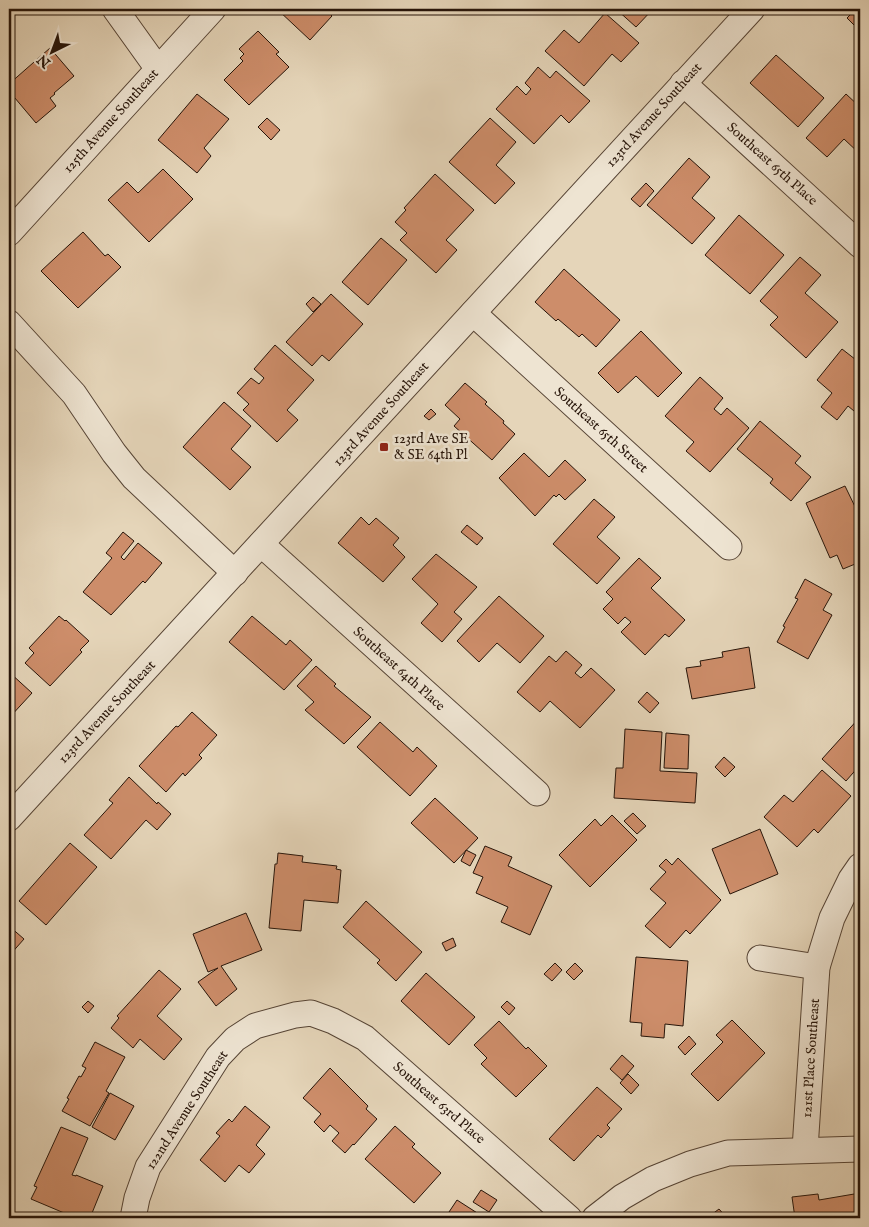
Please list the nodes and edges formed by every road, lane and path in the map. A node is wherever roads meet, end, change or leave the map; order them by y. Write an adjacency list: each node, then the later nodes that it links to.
1 (115, 9): 4 (street)
2 (213, 9): 4 (street, 125th Avenue Southeast)
3 (752, 9): 5 (street, 123rd Avenue Southeast)
4 (158, 69): 6 (street, 125th Avenue Southeast)
5 (683, 83): 7 (street, Southeast 65th Place); 8 (street, 123rd Avenue Southeast)
6 (9, 233)
7 (860, 245)
8 (472, 313): 10 (street, 123rd Avenue Southeast); 11 (street, Southeast 65th Street)
9 (9, 324): 12 (street)
10 (261, 544): 12 (street, 123rd Avenue Southeast); 13 (street, Southeast 64th Place)
11 (729, 547)
12 (235, 572): 14 (street, 123rd Avenue Southeast)
13 (537, 793)
14 (9, 818)
15 (860, 866): 17 (street, 121st Place Southeast)
16 (760, 958): 17 (street)
17 (817, 967): 19 (street, 121st Place Southeast)
18 (295, 1015): 21 (street, 122nd Avenue Southeast); 22 (street, Southeast 63rd Place)
19 (805, 1149): 20 (street); 23 (street)
20 (860, 1149)
21 (133, 1218)
22 (569, 1218)
23 (595, 1218)

